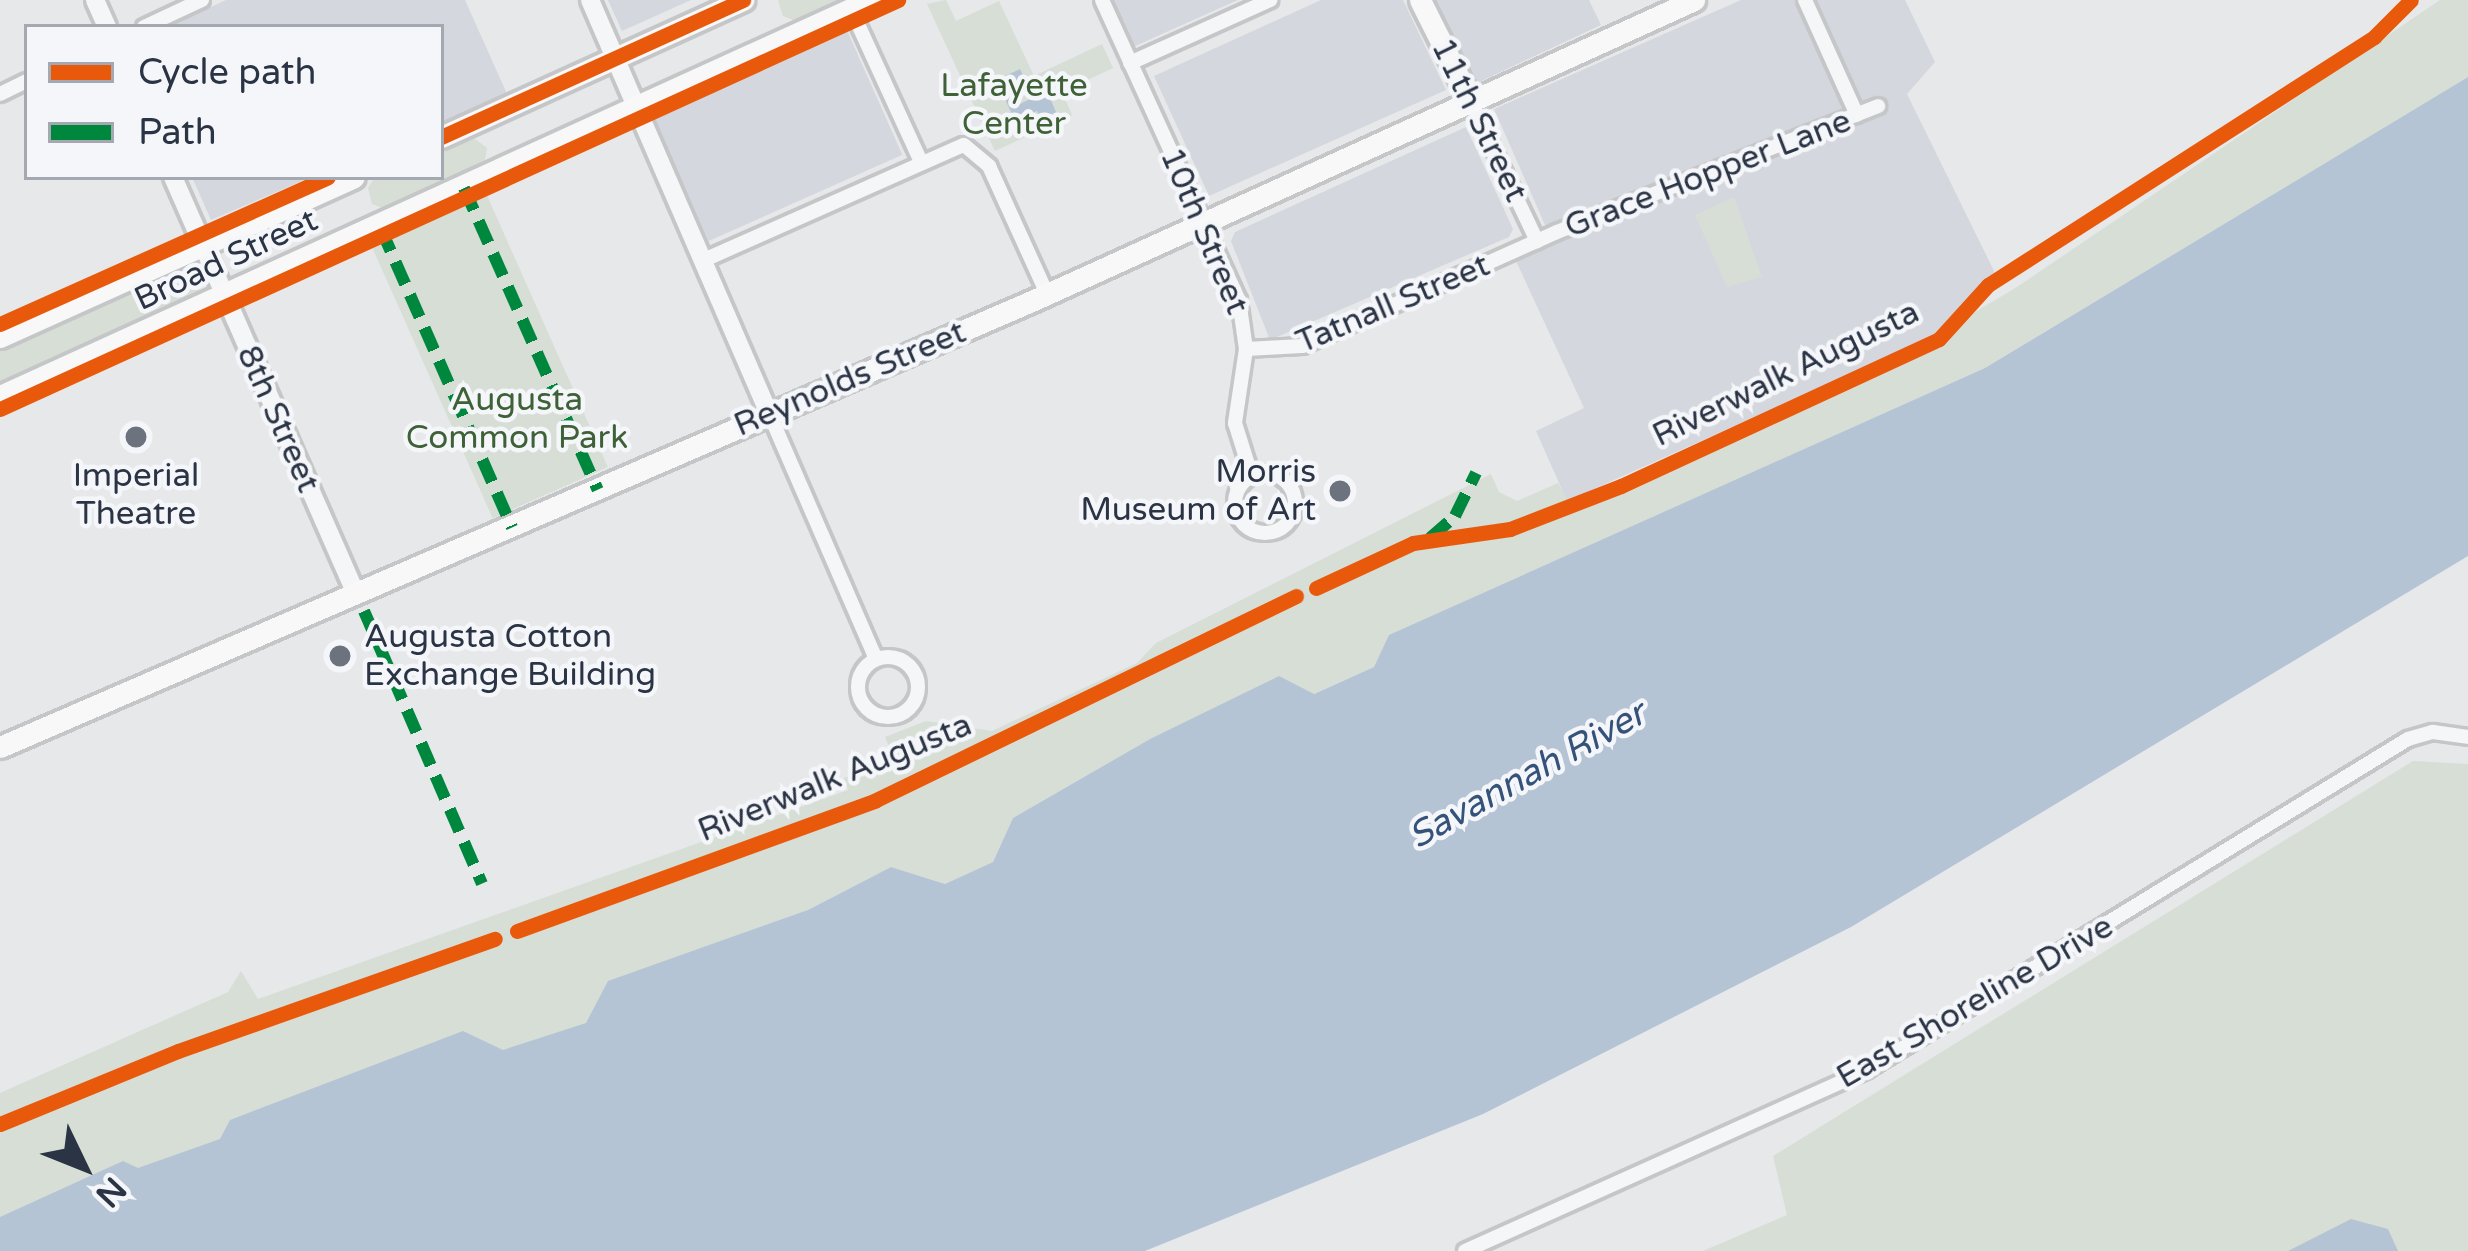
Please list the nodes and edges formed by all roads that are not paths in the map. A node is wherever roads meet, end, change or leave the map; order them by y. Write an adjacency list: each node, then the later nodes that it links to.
1 (202, 0): 10 (street)
2 (590, 0): 11 (street)
3 (743, 0): 11 (main road)
4 (1102, 0): 12 (street, 10th Street)
5 (1270, 0): 12 (street)
6 (1420, 0): 13 (main road, 11th Street)
7 (1694, 0): 13 (main road, Reynolds Street)
8 (1805, 0): 16 (street)
9 (860, 4): 14 (main road, Broad Street); 18 (street)
10 (150, 24)
11 (616, 58): 14 (street); 17 (main road)
12 (1130, 62): 21 (street, 10th Street)
13 (1471, 102): 21 (main road, Reynolds Street); 22 (street, 11th Street)
14 (636, 106): 24 (street); 25 (main road, Broad Street)
15 (1878, 106): 16 (street, Grace Hopper Lane)
16 (1857, 116): 22 (street, Grace Hopper Lane)
17 (444, 136)
18 (921, 162): 24 (street); 26 (street)
19 (174, 180): 23 (street, 8th Street)
20 (347, 180): 23 (main road, Broad Street)
21 (1204, 224): 26 (main road, Reynolds Street); 28 (street, 10th Street)
22 (1537, 241): 28 (street, Tatnall Street)
23 (204, 246): 25 (street, 8th Street); 27 (main road, Broad Street)
24 (704, 260): 30 (street)
25 (225, 294): 29 (main road, Broad Street); 32 (street, 8th Street)
26 (1047, 294): 30 (main road, Reynolds Street)
27 (0, 337)
28 (1246, 350): 31 (street, 10th Street)
29 (0, 396)
30 (769, 413): 32 (main road, Reynolds Street); 33 (street)
31 (1250, 471): 31 (street, 10th Street)
32 (356, 594): 35 (main road, Reynolds Street)
33 (874, 655): 33 (street)
34 (2468, 737): 36 (street, East Shoreline Drive)
35 (0, 747)
36 (1465, 1251)

